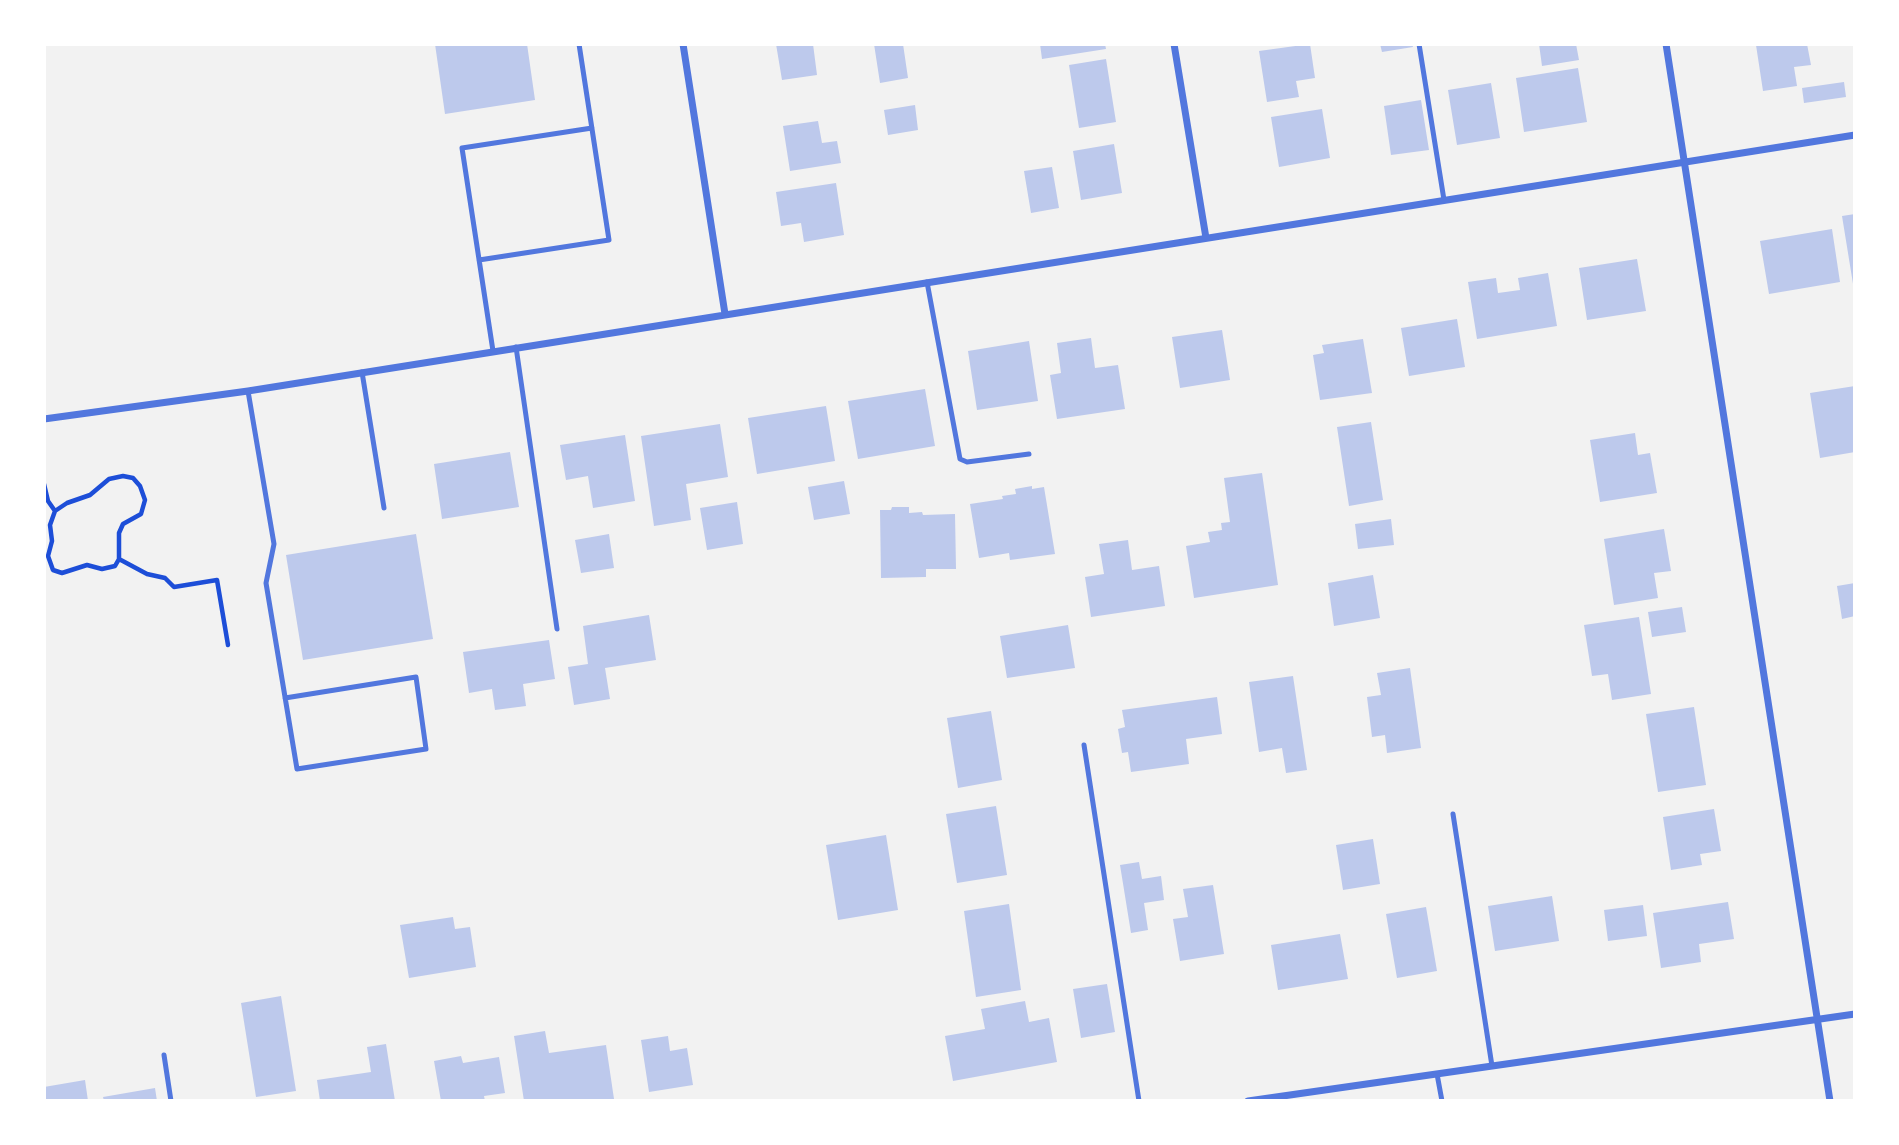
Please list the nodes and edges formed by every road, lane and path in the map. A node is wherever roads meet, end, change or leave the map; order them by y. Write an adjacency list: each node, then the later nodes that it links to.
1 (579, 44): 6 (lane)
2 (683, 44): 13 (street)
3 (1174, 44): 10 (street)
4 (1419, 44): 9 (lane)
5 (1666, 44): 8 (street)
6 (592, 128): 11 (lane); 11 (lane)
7 (1855, 135): 8 (street)
8 (1684, 162): 9 (street); 30 (street)
9 (1444, 200): 10 (street)
10 (1206, 238): 12 (street)
11 (479, 260): 15 (lane)
12 (927, 282): 13 (street); 19 (lane)
13 (724, 314): 14 (street)
14 (516, 347): 15 (street); 24 (lane)
15 (493, 351): 16 (street)
16 (362, 372): 17 (street); 21 (lane)
17 (248, 391): 18 (street); 26 (lane)
18 (44, 419)
19 (1029, 454)
20 (44, 484): 22 (path)
21 (384, 508)
22 (55, 511): 23 (path); 23 (path)
23 (119, 559): 25 (path)
24 (557, 629)
25 (228, 645)
26 (285, 698): 26 (lane)
27 (1084, 745): 35 (lane)
28 (1452, 814): 32 (lane)
29 (1855, 1014): 30 (street)
30 (1817, 1020): 32 (street); 38 (street)
31 (164, 1055): 34 (lane)
32 (1492, 1066): 33 (street)
33 (1437, 1074): 36 (street); 37 (lane)
34 (171, 1101)
35 (1139, 1101)
36 (1248, 1101)
37 (1442, 1101)
38 (1829, 1101)

